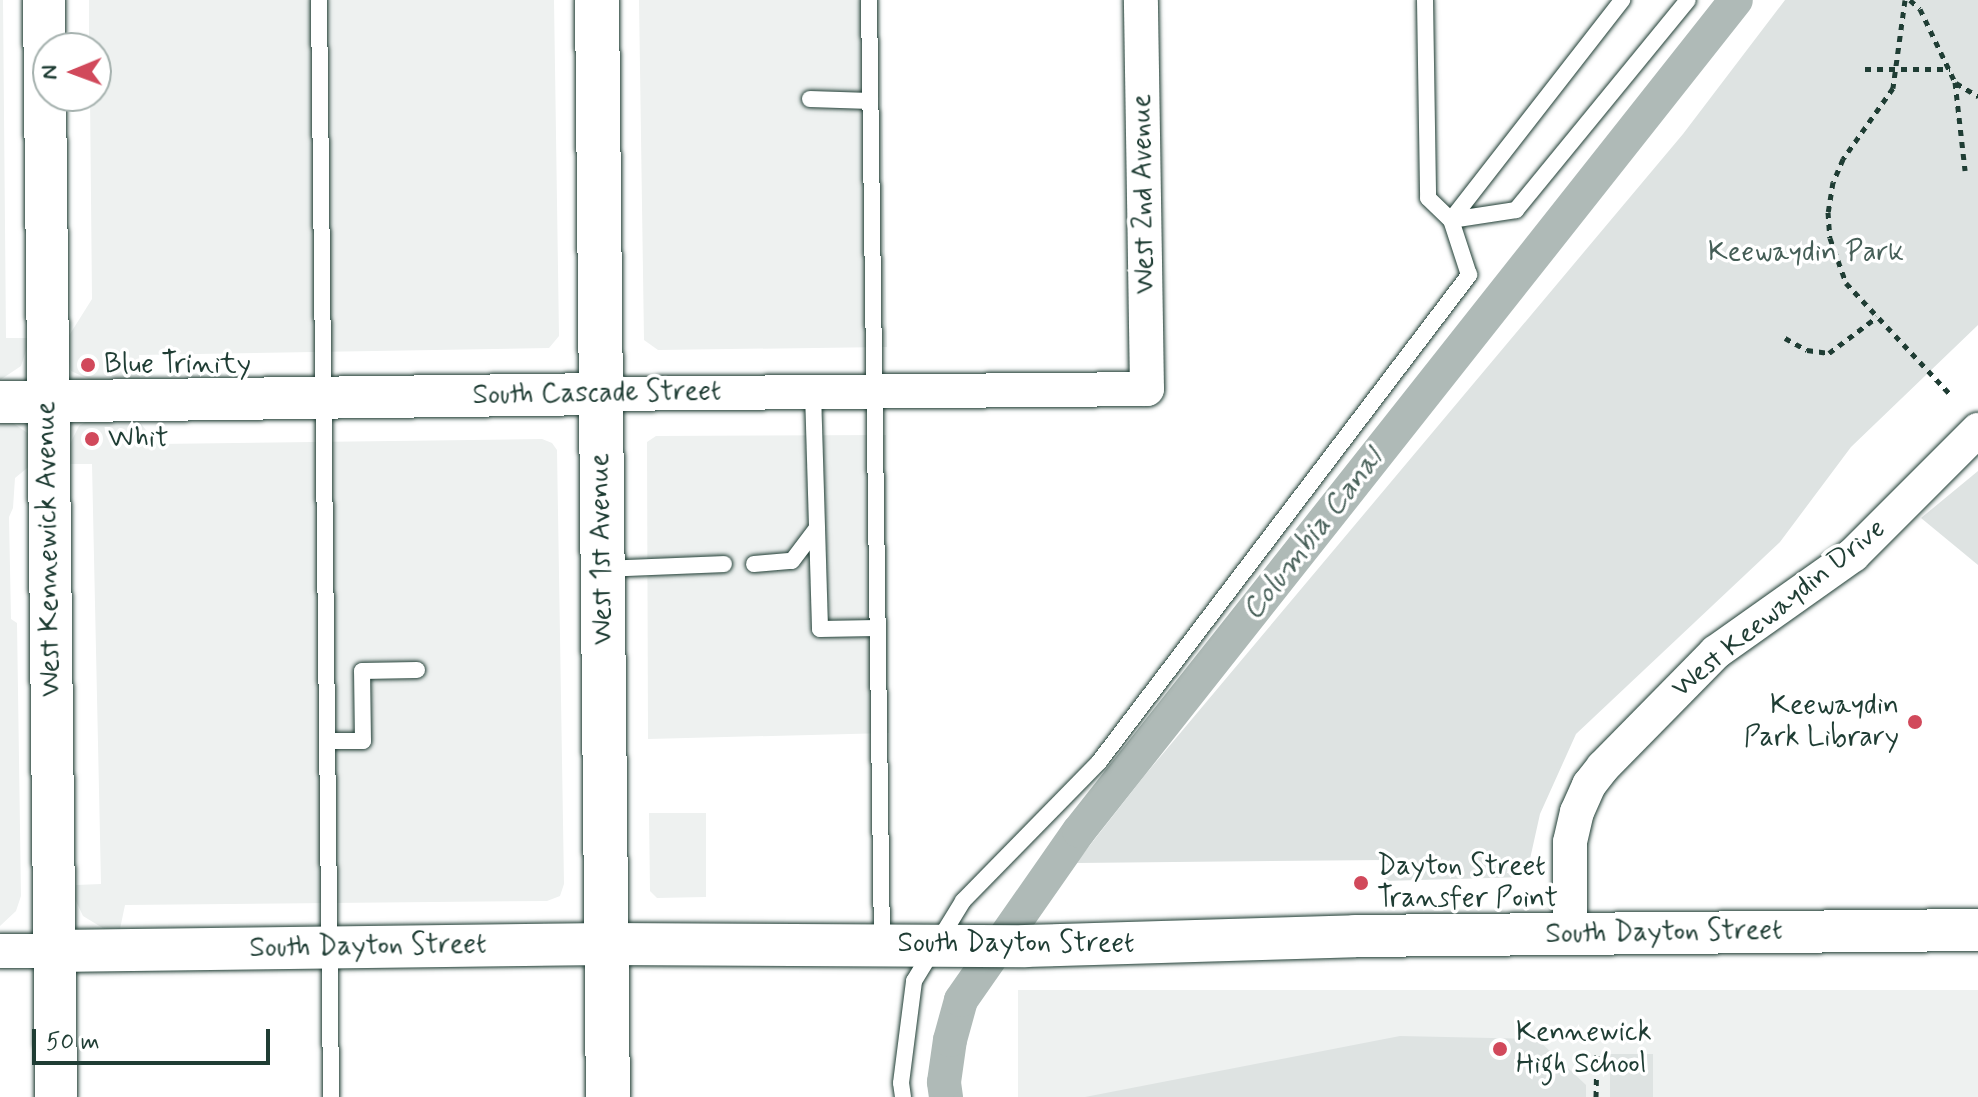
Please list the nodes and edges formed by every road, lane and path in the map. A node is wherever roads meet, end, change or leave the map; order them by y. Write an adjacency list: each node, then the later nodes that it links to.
1 (44, 0): 27 (street, West Kennewick Avenue)
2 (319, 0): 26 (lane)
3 (597, 0): 25 (main road, West 1st Avenue)
4 (869, 0): 16 (lane)
5 (1141, 0): 21 (street, West 2nd Avenue)
6 (1425, 0): 18 (lane)
7 (1622, 0): 18 (lane)
8 (1688, 0): 18 (lane)
9 (1907, 0): 10 (path); 12 (path)
10 (1898, 66): 11 (path); 12 (path); 19 (path)
11 (1865, 69)
12 (1950, 69): 13 (path)
13 (1955, 82): 14 (path); 17 (path)
14 (1978, 96)
15 (810, 99): 16 (lane)
16 (870, 101): 22 (lane)
17 (1965, 170)
18 (1451, 220): 41 (lane)
19 (1877, 317): 20 (path); 24 (path)
20 (1785, 338)
21 (1147, 389): 22 (street, South Cascade Street)
22 (873, 391): 23 (street, South Cascade Street); 34 (lane)
23 (813, 392): 25 (street, South Cascade Street); 30 (lane)
24 (1949, 393)
25 (601, 394): 26 (street, South Cascade Street); 33 (main road, West 1st Avenue)
26 (324, 398): 27 (street, South Cascade Street); 36 (lane)
27 (48, 401): 28 (street, South Cascade Street); 44 (street, West Kennewick Avenue)
28 (0, 402)
29 (1978, 430): 38 (street, West Keewaydin Drive)
30 (817, 528): 32 (lane); 34 (lane)
31 (724, 564): 33 (lane)
32 (754, 564)
33 (603, 570): 39 (main road, West 1st Avenue)
34 (877, 628): 40 (lane)
35 (417, 670): 36 (lane)
36 (327, 741): 42 (lane)
37 (1978, 930): 38 (street, South Dayton Street)
38 (1570, 934): 41 (street, South Dayton Street)
39 (607, 944): 40 (street, South Dayton Street); 42 (street, South Dayton Street); 48 (main road, West 1st Avenue)
40 (882, 945): 41 (street, South Dayton Street)
41 (947, 946): 49 (lane)
42 (329, 947): 44 (street, South Dayton Street); 47 (lane)
43 (0, 951): 44 (street)
44 (54, 951): 46 (street, West Kennewick Avenue)
45 (1597, 1054): 50 (path)
46 (56, 1097)
47 (331, 1097)
48 (608, 1097)
49 (903, 1097)
50 (1596, 1097)

